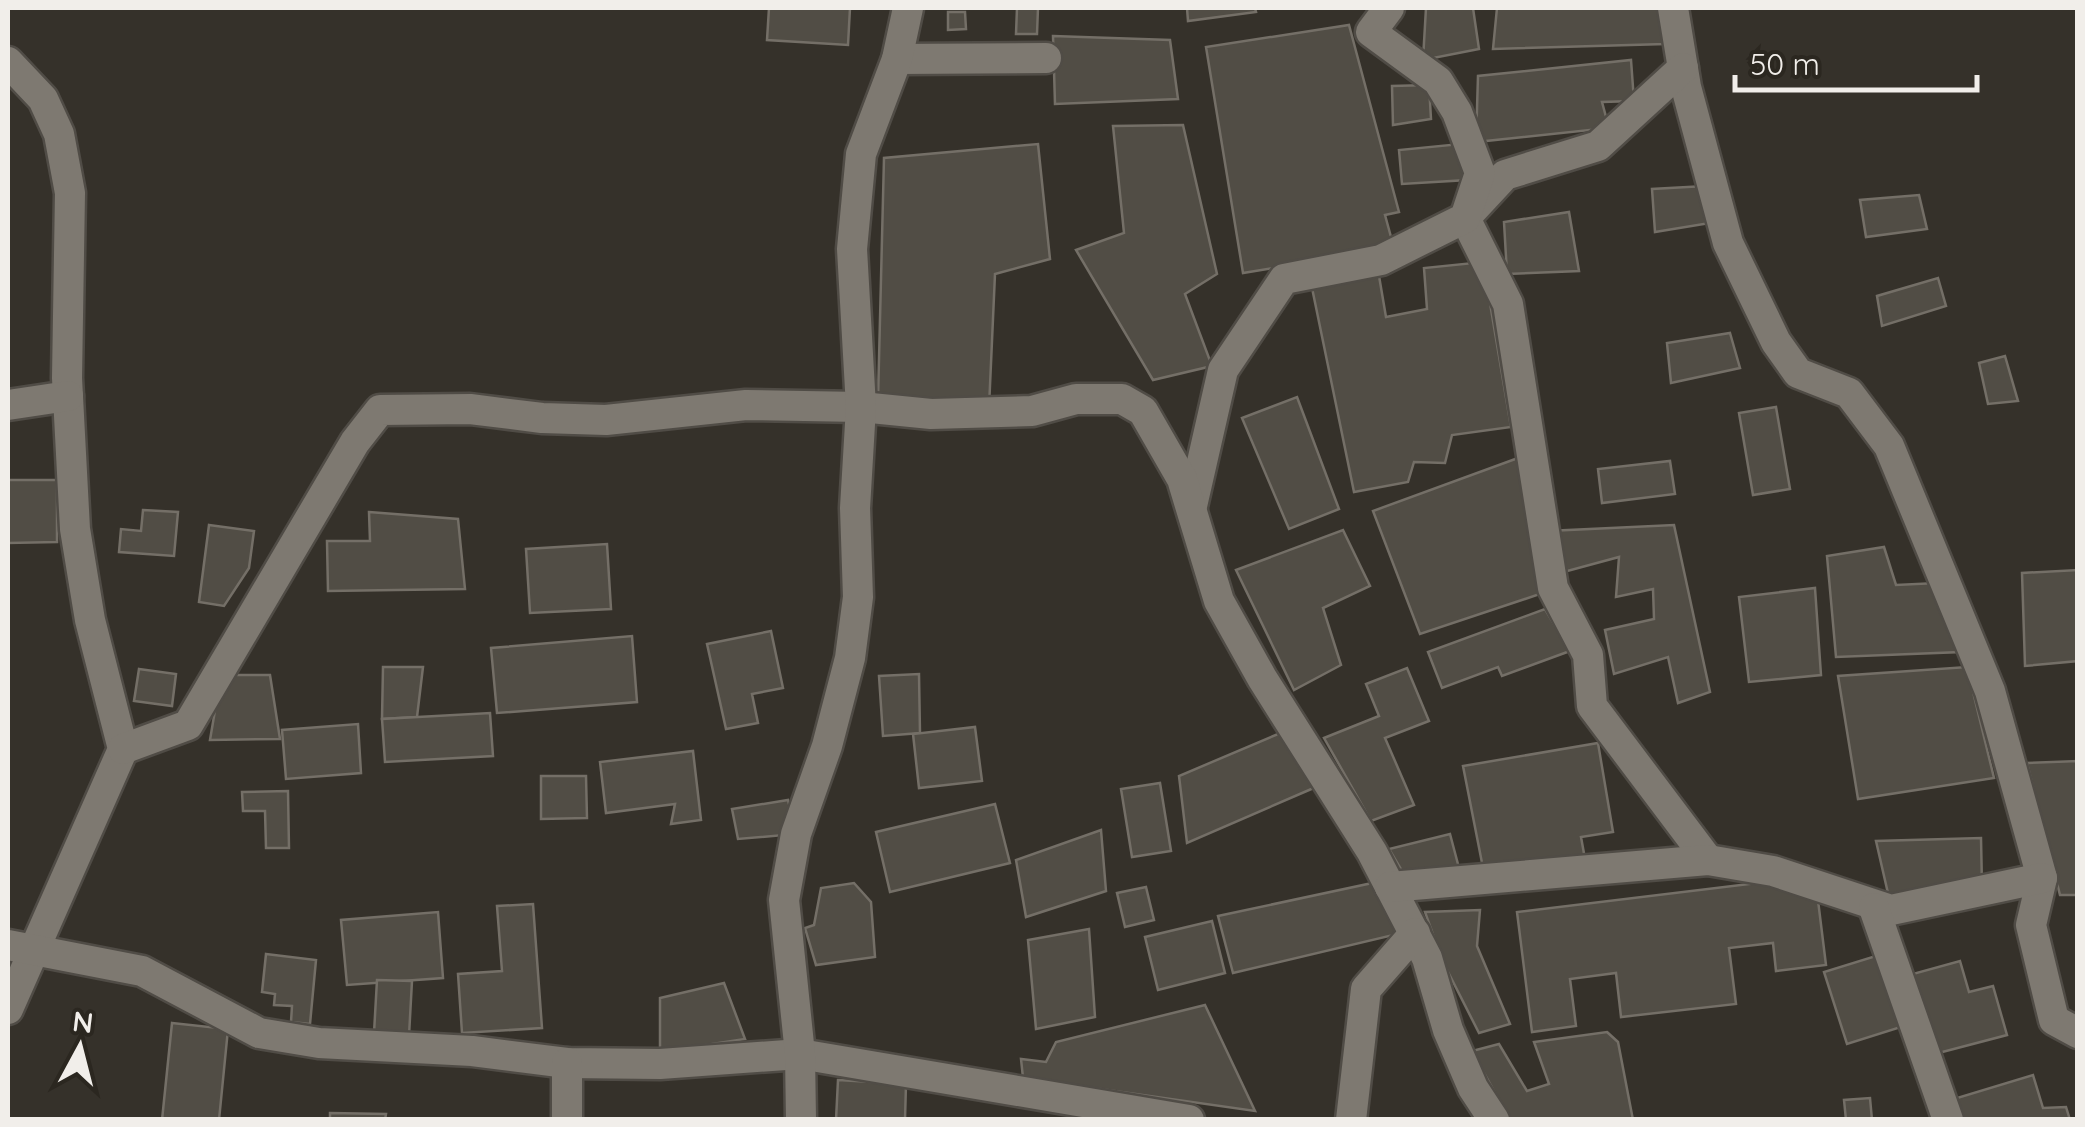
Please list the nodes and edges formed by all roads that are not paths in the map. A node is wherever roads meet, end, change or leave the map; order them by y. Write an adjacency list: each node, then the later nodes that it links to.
1 (908, 8): 5 (street)
2 (1673, 8): 7 (street)
3 (1376, 16): 8 (street)
4 (1046, 58): 5 (street)
5 (896, 59): 11 (street)
6 (8, 62): 9 (street)
7 (1683, 68): 8 (street); 15 (street)
8 (1464, 218): 12 (street); 14 (street)
9 (68, 396): 10 (street); 13 (street)
10 (8, 404)
11 (861, 407): 12 (street); 13 (street); 22 (street)
12 (1191, 509): 16 (street)
13 (123, 749): 19 (street)
14 (1708, 860): 16 (street); 17 (street)
15 (2042, 878): 17 (street); 21 (street)
16 (1390, 887): 18 (street)
17 (1874, 908): 29 (street)
18 (1414, 933): 27 (street); 28 (street)
19 (22, 948): 20 (street); 23 (street)
20 (8, 1009)
21 (2078, 1033)
22 (800, 1054): 23 (street); 25 (street); 26 (street)
23 (567, 1063): 24 (street)
24 (566, 1120)
25 (802, 1120)
26 (1189, 1120)
27 (1350, 1120)
28 (1494, 1120)
29 (1948, 1120)

